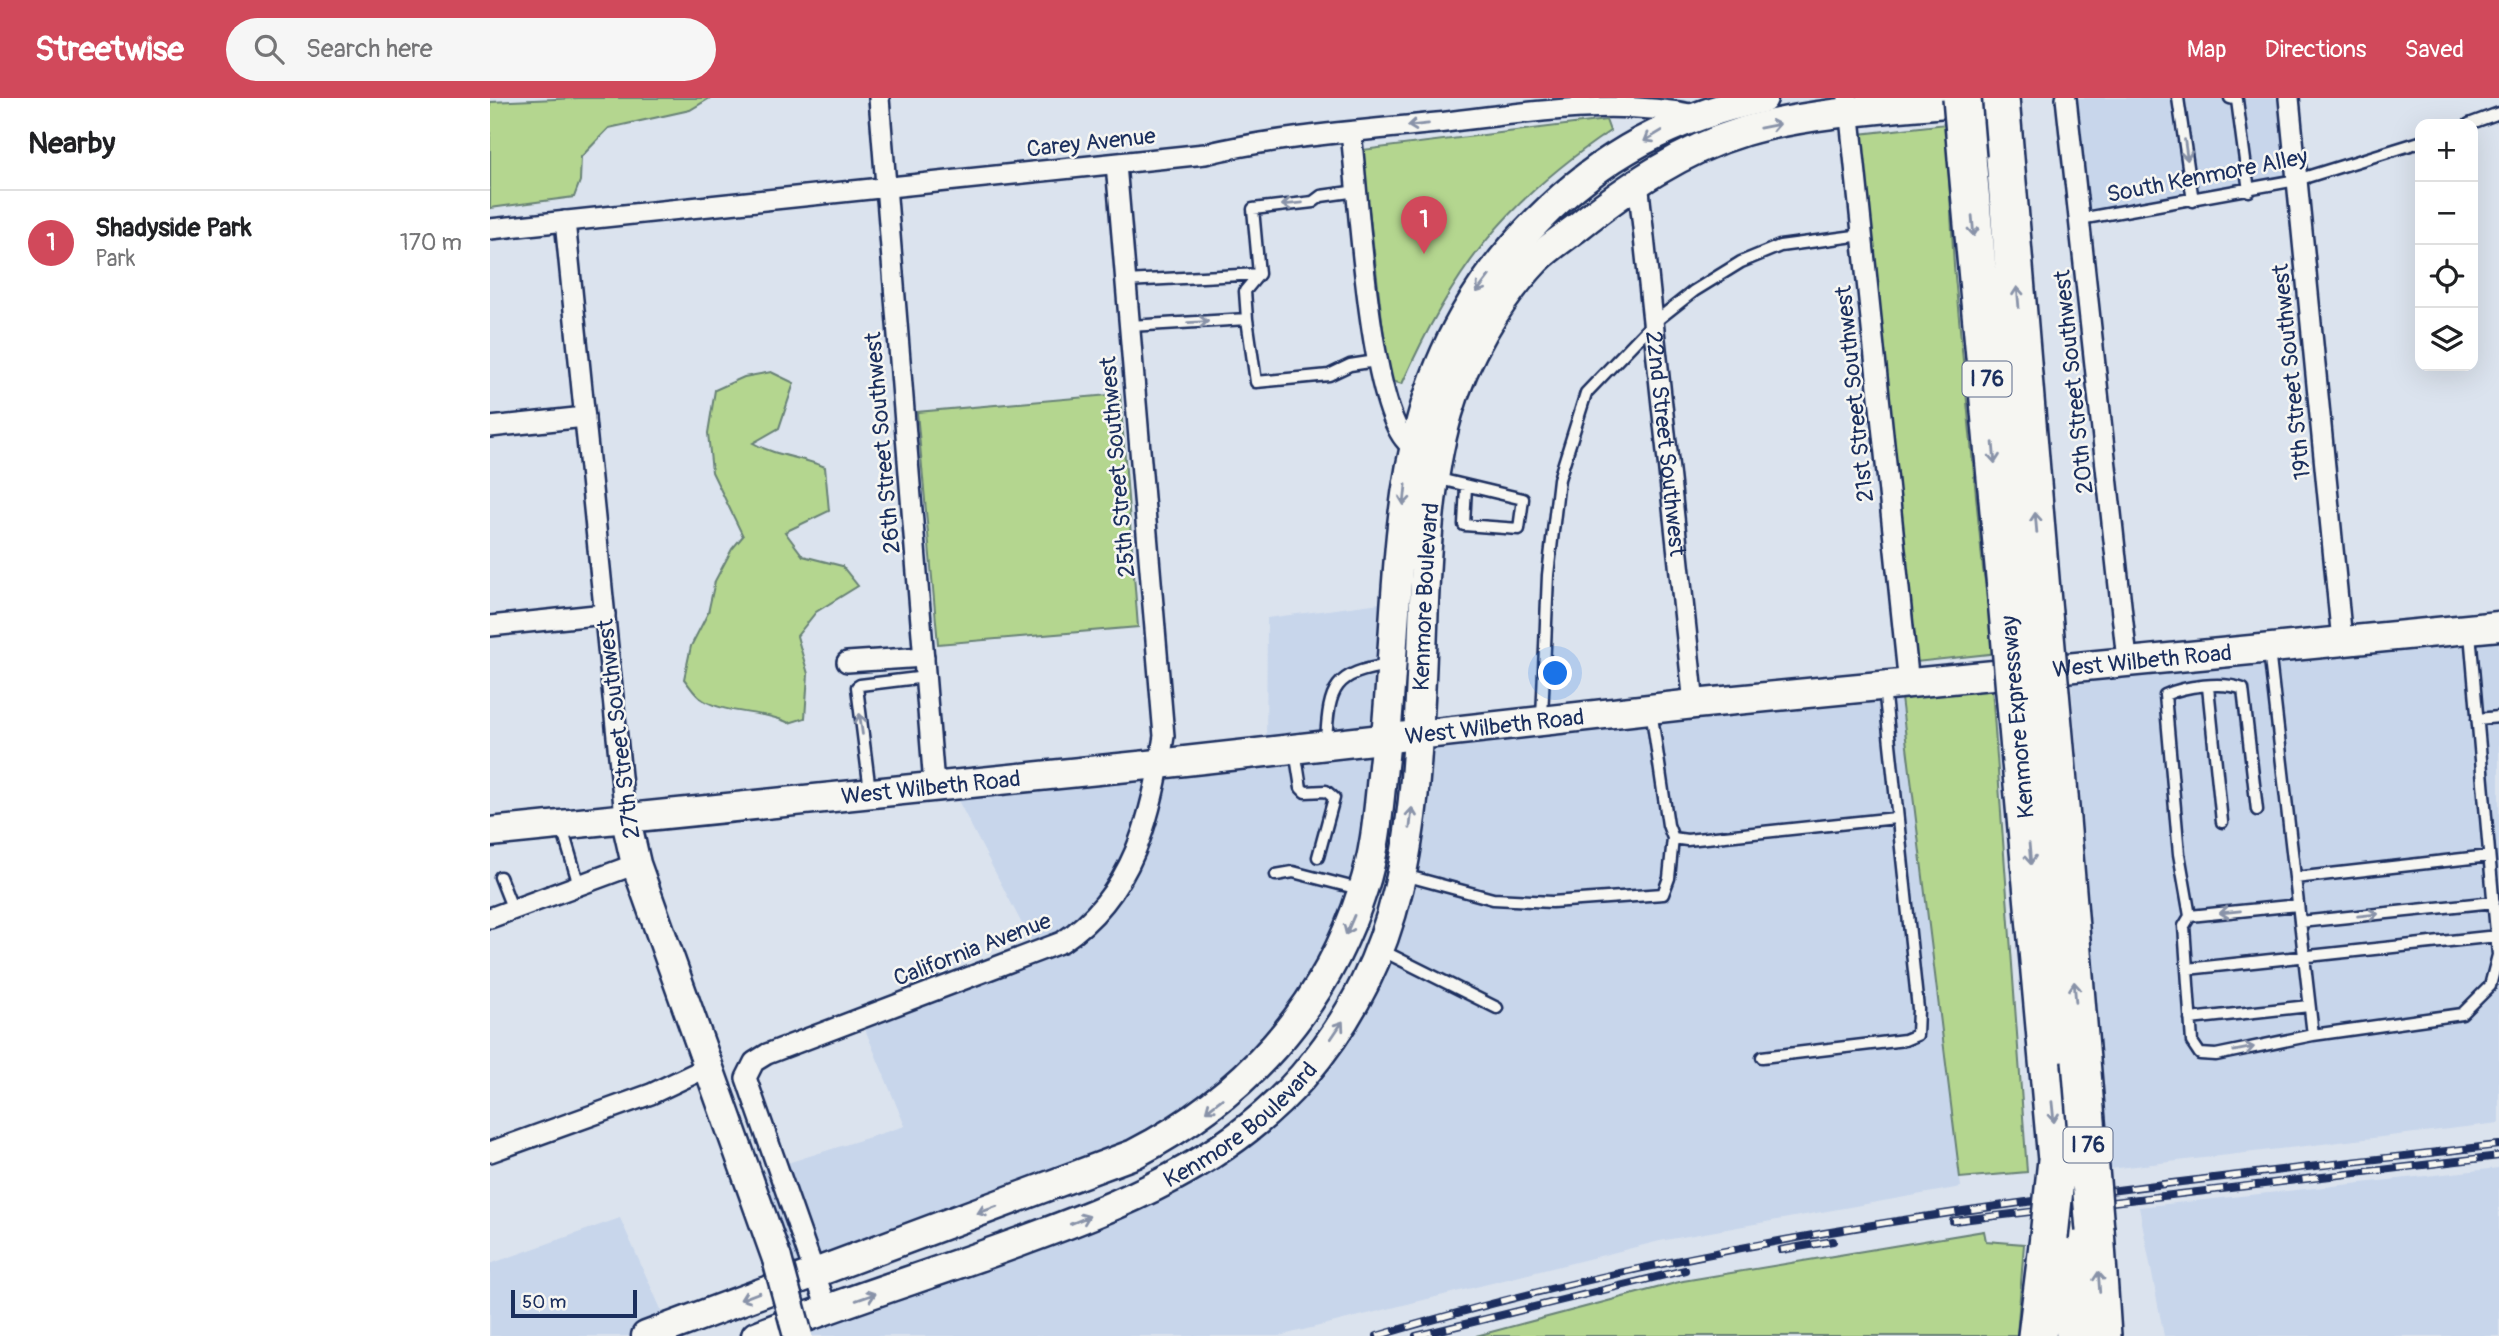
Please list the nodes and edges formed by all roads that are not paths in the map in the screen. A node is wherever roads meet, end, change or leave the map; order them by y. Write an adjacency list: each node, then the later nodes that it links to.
1 (879, 98): 20 (street, 26th Street Southwest)
2 (1763, 98): 9 (main road, Kenmore Boulevard)
3 (1962, 98): 39 (highway, Kenmore Expressway / I 76, one-way to 39, bridge)
4 (2000, 98): 10 (main road, Kenmore Boulevard); 39 (highway, Kenmore Expressway / I 76, one-way to 4)
5 (2066, 98): 24 (street, 20th Street Southwest)
6 (2179, 98): 23 (lane, one-way to 23)
7 (2230, 98): 22 (lane)
8 (2289, 98): 18 (street, 19th Street Southwest)
9 (1695, 106): 11 (street, Carey Avenue); 16 (main road); 36 (main road, Kenmore Boulevard, one-way to 36)
10 (1849, 106): 16 (main road, Kenmore Boulevard, one-way to 10); 27 (street, 21st Street Southwest)
11 (1483, 108): 14 (street, Carey Avenue, one-way to 14)
12 (2499, 113): 13 (lane)
13 (2478, 121)
14 (1351, 132): 17 (street, Carey Avenue); 21 (street)
15 (2415, 144): 18 (lane, South Kenmore Alley)
16 (1705, 146): 19 (main road, Kenmore Boulevard)
17 (1116, 164): 20 (street, Carey Avenue); 29 (street, 25th Street Southwest)
18 (2297, 180): 22 (lane, South Kenmore Alley); 44 (street, 19th Street Southwest)
19 (1637, 181): 31 (street, 22nd Street Southwest); 36 (main road, Kenmore Boulevard)
20 (885, 187): 25 (street, Carey Avenue); 46 (street, 26th Street Southwest)
21 (1357, 191): 28 (lane, one-way to 28); 33 (street)
22 (2249, 191): 23 (lane, South Kenmore Alley)
23 (2193, 201): 24 (lane, South Kenmore Alley)
24 (2080, 219): 47 (street, 20th Street Southwest)
25 (565, 221): 26 (street, Carey Avenue); 34 (street, 27th Street Southwest)
26 (490, 229)
27 (1863, 235): 31 (lane); 51 (street, 21st Street Southwest)
28 (1259, 274): 29 (lane); 30 (lane)
29 (1126, 281): 32 (street, 25th Street Southwest)
30 (1248, 319): 32 (lane, one-way to 30); 33 (lane)
31 (1652, 324): 53 (street, 22nd Street Southwest); 57 (lane)
32 (1130, 326): 62 (street, 25th Street Southwest)
33 (1376, 361): 36 (street)
34 (585, 417): 35 (street); 40 (street, 27th Street Southwest)
35 (490, 428)
36 (1426, 449): 37 (main road, Kenmore Boulevard); 49 (main road, Kenmore Boulevard, one-way to 49)
37 (1435, 478): 38 (lane); 58 (main road, Kenmore Boulevard)
38 (1466, 486): 38 (lane)
39 (2024, 595): 97 (highway, Kenmore Expressway / I 76, bridge)
40 (605, 614): 41 (street); 66 (street, 27th Street Southwest)
41 (490, 626)
42 (2499, 626): 43 (main road, West Wilbeth Road)
43 (2469, 629): 44 (main road, West Wilbeth Road); 56 (lane)
44 (2342, 641): 45 (main road, West Wilbeth Road)
45 (2269, 647): 47 (main road, West Wilbeth Road); 78 (lane)
46 (924, 657): 48 (street); 50 (street, 26th Street Southwest)
47 (2127, 660): 51 (main road, West Wilbeth Road)
48 (847, 662)
49 (1393, 665): 59 (main road, Kenmore Boulevard); 60 (lane)
50 (926, 677): 63 (street, 26th Street Southwest); 64 (lane, one-way to 50)
51 (1896, 686): 53 (main road, West Wilbeth Road); 67 (lane)
52 (2208, 687): 65 (lane); 68 (lane); 85 (lane)
53 (1694, 705): 54 (main road, West Wilbeth Road)
54 (1651, 709): 57 (main road, West Wilbeth Road); 71 (lane)
55 (2499, 717): 56 (lane)
56 (2477, 719): 72 (lane)
57 (1541, 722): 58 (main road, West Wilbeth Road)
58 (1419, 735): 59 (main road, West Wilbeth Road); 76 (main road, Kenmore Boulevard, one-way to 58)
59 (1386, 739): 60 (main road, West Wilbeth Road); 81 (main road, Kenmore Boulevard)
60 (1326, 746): 61 (main road, West Wilbeth Road)
61 (1295, 749): 62 (main road, West Wilbeth Road); 73 (lane)
62 (1158, 764): 63 (main road, West Wilbeth Road); 101 (street, California Avenue)
63 (934, 785): 64 (main road, West Wilbeth Road)
64 (870, 792): 66 (main road, West Wilbeth Road)
65 (2257, 810)
66 (625, 817): 69 (main road, West Wilbeth Road); 74 (main road, 27th Street Southwest)
67 (1896, 818): 71 (lane); 96 (lane)
68 (2222, 822)
69 (561, 824): 70 (main road, West Wilbeth Road); 80 (lane)
70 (490, 832)
71 (1674, 838): 76 (lane)
72 (2489, 856): 78 (lane); 79 (lane)
73 (1318, 857)
74 (636, 864): 80 (street); 98 (main road, 27th Street Southwest)
75 (1276, 874): 81 (lane)
76 (1404, 875): 89 (main road, Kenmore Boulevard)
77 (500, 877): 84 (lane)
78 (2295, 878): 83 (lane)
79 (2495, 883): 82 (lane)
80 (579, 885): 84 (street)
81 (1363, 890): 101 (main road, Kenmore Boulevard, one-way to 101)
82 (2494, 902): 87 (lane, one-way to 82); 88 (lane)
83 (2298, 905): 85 (lane, one-way to 85); 87 (lane)
84 (513, 910): 86 (street)
85 (2190, 916): 91 (lane)
86 (490, 918)
87 (2300, 922): 90 (lane)
88 (2497, 936): 90 (lane); 95 (lane)
89 (1380, 950): 93 (lane); 102 (main road, Kenmore Boulevard, one-way to 89)
90 (2304, 957): 91 (lane); 92 (lane)
91 (2187, 969): 94 (lane)
92 (2309, 1006): 94 (lane); 95 (lane)
93 (1497, 1008)
94 (2190, 1019): 95 (lane, one-way to 95)
95 (2313, 1035)
96 (1762, 1057)
97 (2064, 1061): 100 (highway, Kenmore Expressway / I 76, bridge); 100 (highway, Kenmore Expressway / I 76, one-way to 100, bridge)
98 (710, 1066): 99 (street); 106 (main road, 27th Street Southwest, bridge)
99 (490, 1152)
100 (2070, 1234): 103 (highway); 107 (highway, Kenmore Expressway / I 76)
101 (814, 1272): 102 (street); 104 (main road, Kenmore Boulevard, one-way to 104)
102 (828, 1311): 105 (main road, Kenmore Boulevard)
103 (2095, 1335)
104 (646, 1336)
105 (756, 1336)
106 (798, 1336)
107 (2037, 1336)

